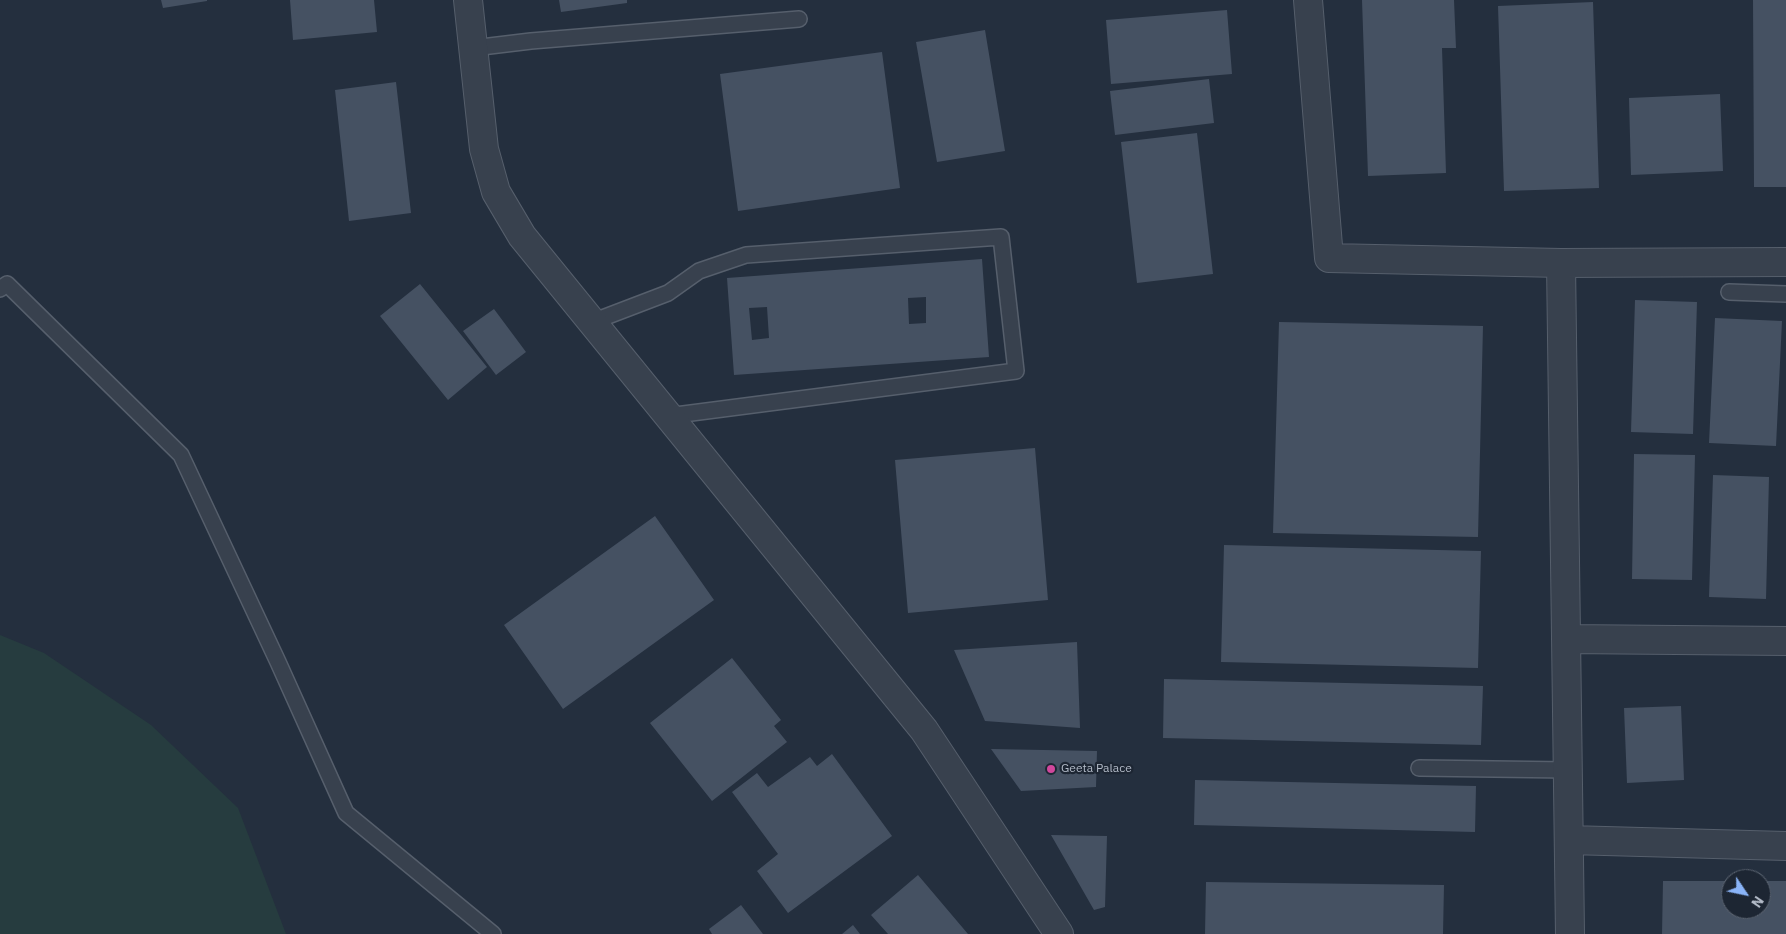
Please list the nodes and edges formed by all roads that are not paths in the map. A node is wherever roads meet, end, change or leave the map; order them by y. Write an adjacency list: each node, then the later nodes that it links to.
1 (468, 0): 4 (street)
2 (1308, 0): 6 (street)
3 (799, 19): 4 (lane)
4 (473, 48): 10 (street)
5 (1786, 262): 6 (street)
6 (1561, 263): 12 (street)
7 (0, 289): 18 (lane)
8 (1729, 292): 9 (lane)
9 (1786, 294)
10 (592, 322): 11 (street); 11 (lane)
11 (668, 416): 19 (street)
12 (1566, 639): 13 (street); 15 (street)
13 (1786, 641)
14 (1419, 768): 15 (lane)
15 (1568, 770): 16 (street)
16 (1569, 840): 17 (street); 20 (street)
17 (1786, 846)
18 (493, 934)
19 (1059, 934)
20 (1570, 934)

